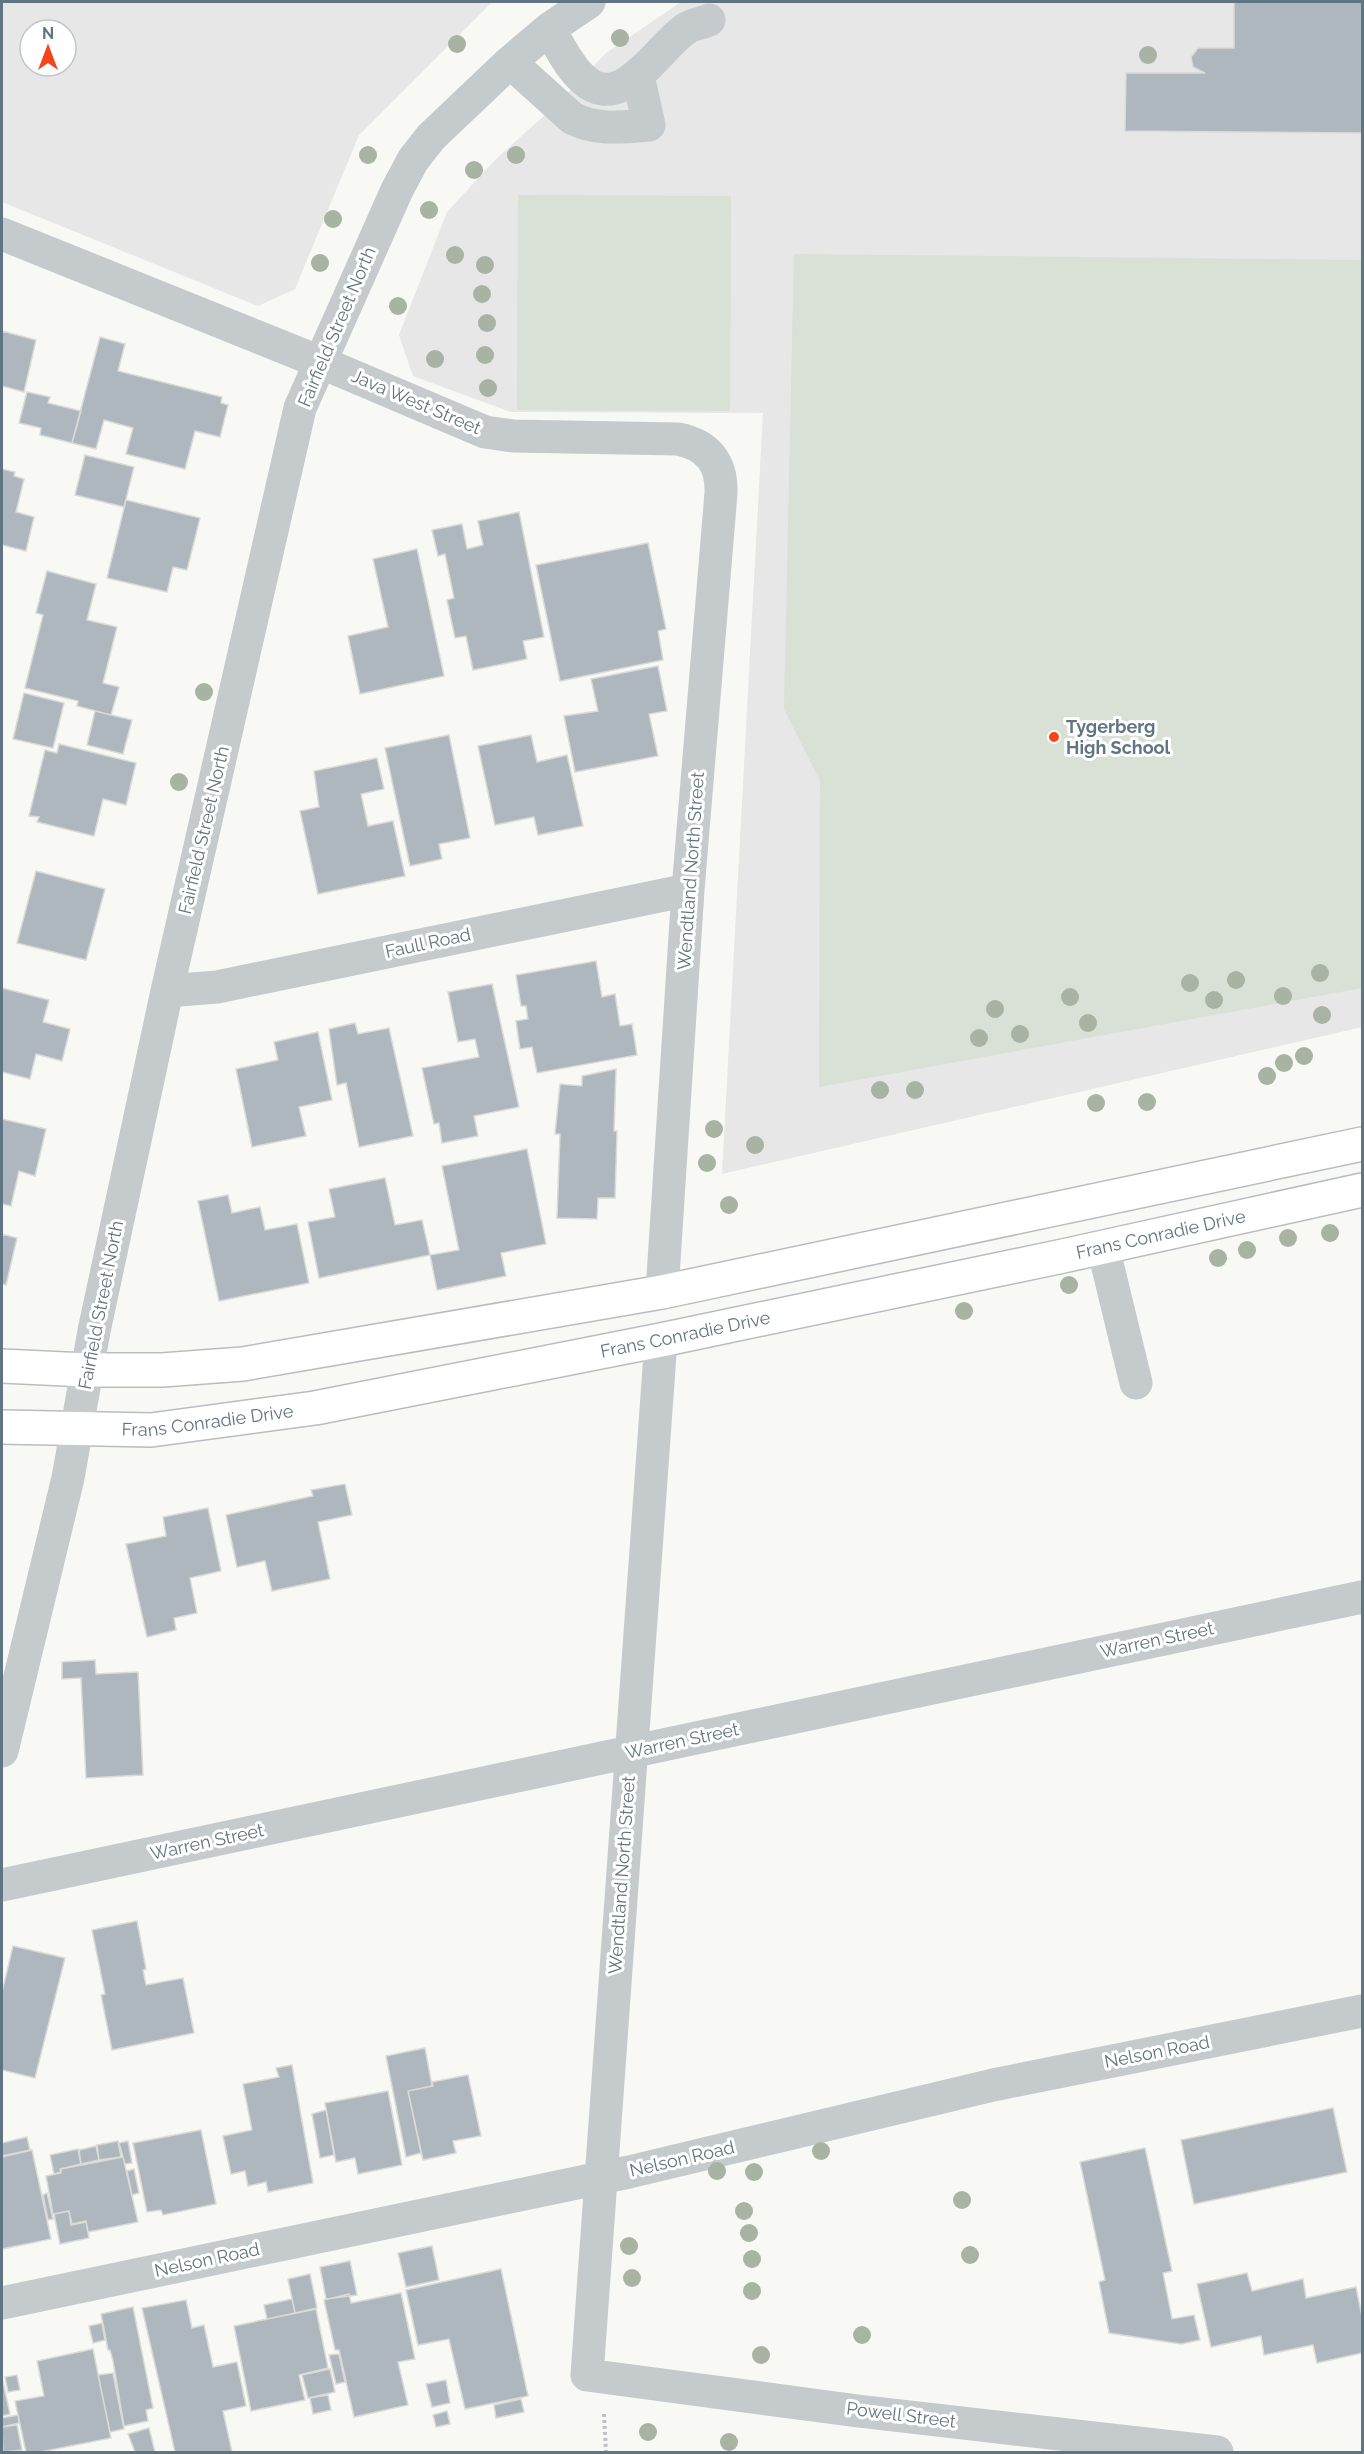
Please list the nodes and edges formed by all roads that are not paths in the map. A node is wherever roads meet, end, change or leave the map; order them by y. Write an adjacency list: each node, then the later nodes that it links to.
1 (589, 2): 3 (street, Fairfield Street North)
2 (710, 20): 5 (street)
3 (549, 29): 4 (street, Fairfield Street North); 5 (street)
4 (510, 62): 5 (street); 7 (street, Fairfield Street North)
5 (638, 76)
6 (2, 234): 7 (street, Java West Street)
7 (321, 362): 8 (street, Java West Street); 10 (street, Fairfield Street North)
8 (710, 453): 9 (street, Wendtland North Street)
9 (688, 890): 10 (street, Faull Road); 14 (street, Wendtland North Street)
10 (167, 991): 17 (street, Fairfield Street North)
11 (1362, 1144): 14 (main road)
12 (1362, 1190): 13 (main road, Frans Conradie Drive)
13 (1103, 1247): 15 (main road, Frans Conradie Drive); 18 (street)
14 (662, 1292): 17 (main road)
15 (661, 1340): 20 (main road, Frans Conradie Drive); 23 (street, Wendtland North Street)
16 (2, 1366): 17 (main road)
17 (86, 1370): 20 (street, Fairfield Street North)
18 (1136, 1383)
19 (2, 1427): 20 (main road, Frans Conradie Drive)
20 (77, 1430): 22 (street, Fairfield Street North)
21 (1362, 1597): 23 (street, Warren Street)
22 (2, 1751)
23 (632, 1752): 24 (street, Warren Street); 26 (street, Wendtland North Street)
24 (2, 1885)
25 (1362, 2010): 26 (street, Nelson Road)
26 (599, 2178): 27 (street, Nelson Road); 28 (street, Wendtland North Street)
27 (2, 2304)
28 (586, 2374): 29 (street, Powell Street)
29 (1217, 2452)

